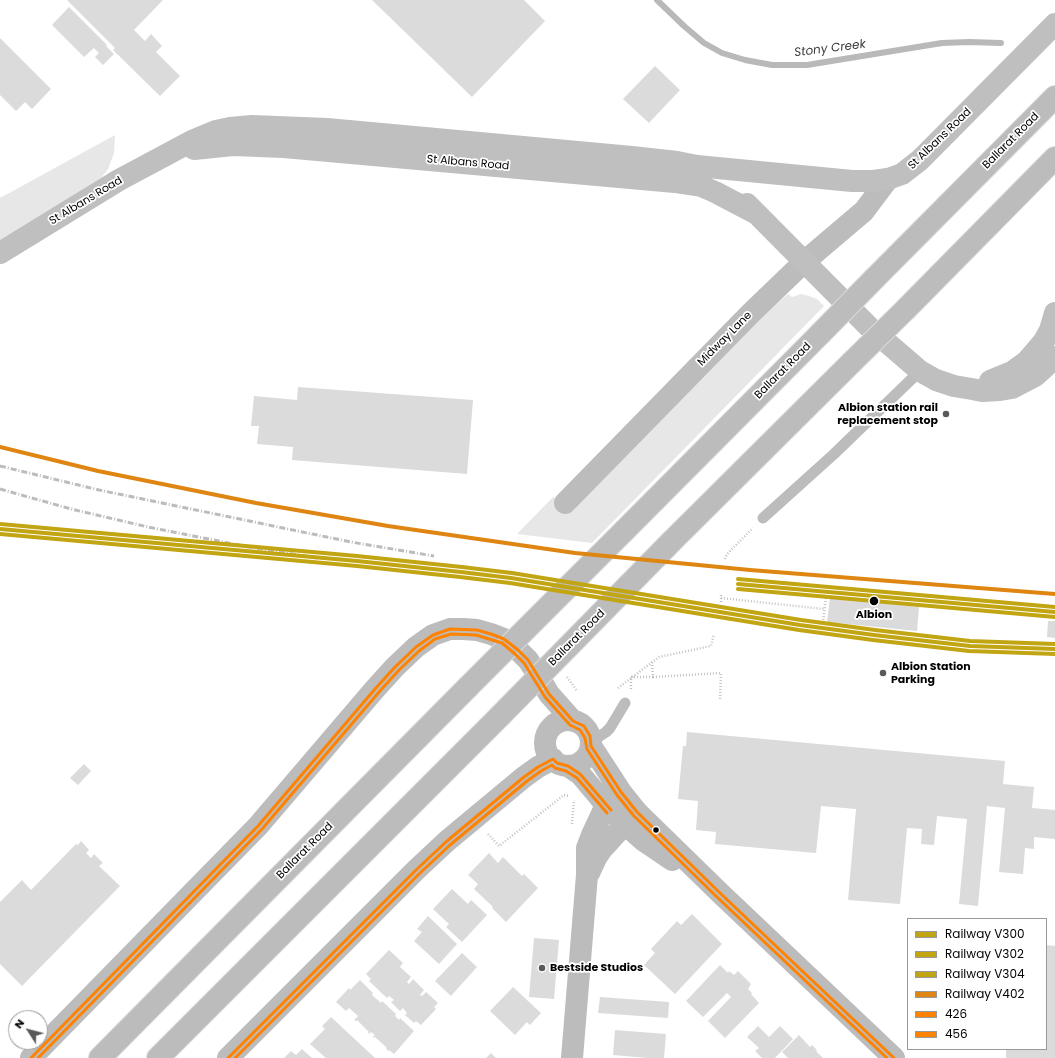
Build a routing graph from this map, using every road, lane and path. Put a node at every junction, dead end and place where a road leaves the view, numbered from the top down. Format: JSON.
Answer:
{"nodes":[{"id":1,"x":1055,"y":24,"type":"edge"},
{"id":2,"x":1055,"y":97,"type":"edge"},
{"id":3,"x":1055,"y":158,"type":"edge"},
{"id":4,"x":544,"y":160,"type":"junction"},
{"id":5,"x":697,"y":166,"type":"junction"},
{"id":6,"x":888,"y":179,"type":"junction"},
{"id":7,"x":757,"y":214,"type":"junction"},
{"id":8,"x":0,"y":253,"type":"edge"},
{"id":9,"x":804,"y":262,"type":"junction"},
{"id":10,"x":1055,"y":313,"type":"edge"},
{"id":11,"x":1055,"y":357,"type":"edge"},
{"id":12,"x":920,"y":371,"type":"junction"},
{"id":13,"x":962,"y":387,"type":"junction"},
{"id":14,"x":565,"y":502,"type":"dead end"},
{"id":15,"x":763,"y":518,"type":"joint"},
{"id":16,"x":725,"y":559,"type":"dead end"},
{"id":17,"x":826,"y":596,"type":"dead end"},
{"id":18,"x":721,"y":602,"type":"dead end"},
{"id":19,"x":824,"y":608,"type":"junction"},
{"id":20,"x":823,"y":623,"type":"dead end"},
{"id":21,"x":714,"y":634,"type":"dead end"},
{"id":22,"x":652,"y":662,"type":"junction"},
{"id":23,"x":632,"y":677,"type":"junction"},
{"id":24,"x":653,"y":677,"type":"junction"},
{"id":25,"x":616,"y":689,"type":"dead end"},
{"id":26,"x":720,"y":700,"type":"dead end"},
{"id":27,"x":624,"y":703,"type":"dead end"},
{"id":28,"x":573,"y":721,"type":"junction"},
{"id":29,"x":591,"y":744,"type":"junction"},
{"id":30,"x":560,"y":762,"type":"junction"},
{"id":31,"x":602,"y":814,"type":"junction"},
{"id":32,"x":631,"y":818,"type":"junction"},
{"id":33,"x":483,"y":838,"type":"dead end"},
{"id":34,"x":587,"y":875,"type":"junction"},
{"id":35,"x":31,"y":1058,"type":"edge"},
{"id":36,"x":100,"y":1058,"type":"edge"},
{"id":37,"x":158,"y":1058,"type":"edge"},
{"id":38,"x":228,"y":1058,"type":"edge"},
{"id":39,"x":572,"y":1058,"type":"edge"},
{"id":40,"x":894,"y":1058,"type":"edge"}],
"edges":[{"from":1,"to":6,"type":"main road","name":"St Albans Road"},
{"from":2,"to":36,"type":"main road","name":"Ballarat Road","bridge":true},
{"from":3,"to":37,"type":"main road","name":"Ballarat Road","bridge":true},
{"from":4,"to":5,"type":"main road","name":"St Albans Road"},
{"from":4,"to":7,"type":"main road","name":"St Albans Road"},
{"from":4,"to":8,"type":"main road","name":"St Albans Road"},
{"from":5,"to":6,"type":"main road","name":"St Albans Road"},
{"from":5,"to":7,"type":"main road","name":"St Albans Road"},
{"from":6,"to":9,"type":"main road","name":"Midway Lane"},
{"from":7,"to":9,"type":"main road","name":"St Albans Road"},
{"from":9,"to":12,"type":"main road","name":"St Albans Road"},
{"from":9,"to":14,"type":"main road","name":"Midway Lane"},
{"from":10,"to":13,"type":"main road","name":"St Albans Road"},
{"from":11,"to":13,"type":"main road","name":"St Albans Road"},
{"from":12,"to":13,"type":"main road","name":"St Albans Road"},
{"from":12,"to":15,"type":"lane"},
{"from":15,"to":16,"type":"path"},
{"from":17,"to":19,"type":"path"},
{"from":18,"to":19,"type":"path"},
{"from":19,"to":20,"type":"path"},
{"from":21,"to":22,"type":"path"},
{"from":22,"to":23,"type":"path"},
{"from":22,"to":24,"type":"path"},
{"from":23,"to":24,"type":"path"},
{"from":23,"to":25,"type":"path"},
{"from":24,"to":26,"type":"path"},
{"from":27,"to":29,"type":"lane"},
{"from":28,"to":29,"type":"main road"},
{"from":28,"to":30,"type":"main road"},
{"from":28,"to":35,"type":"main road","name":"Ballarat Road"},
{"from":29,"to":30,"type":"main road"},
{"from":29,"to":32,"type":"main road"},
{"from":30,"to":31,"type":"main road"},
{"from":30,"to":38,"type":"main road"},
{"from":31,"to":32,"type":"main road"},
{"from":31,"to":33,"type":"path"},
{"from":31,"to":34,"type":"main road"},
{"from":32,"to":34,"type":"main road"},
{"from":32,"to":40,"type":"main road"},
{"from":34,"to":39,"type":"main road"}]}
